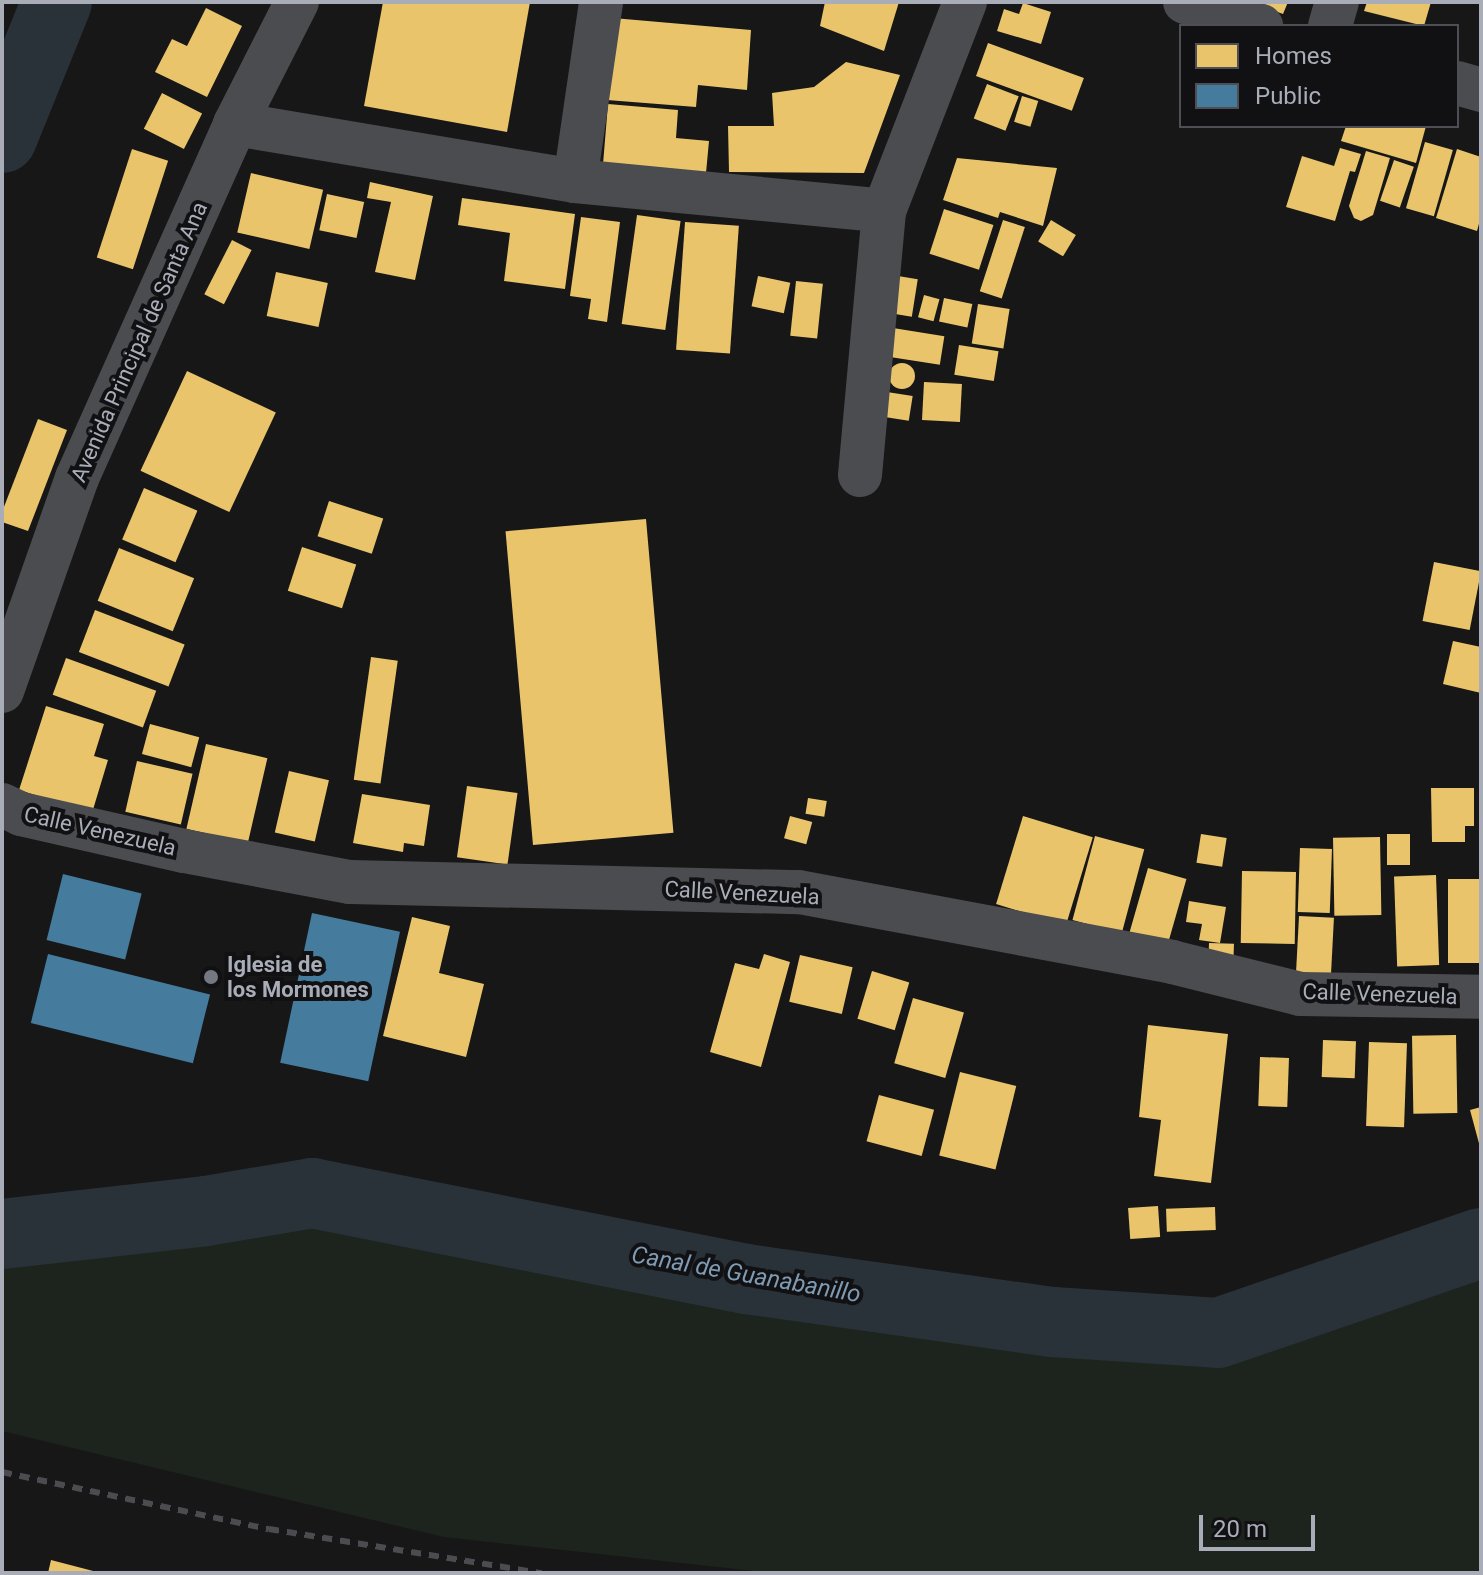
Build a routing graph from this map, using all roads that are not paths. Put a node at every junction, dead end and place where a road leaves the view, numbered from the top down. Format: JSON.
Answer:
{"nodes":[{"id":1,"x":297,"y":2,"type":"edge"},
{"id":2,"x":601,"y":2,"type":"edge"},
{"id":3,"x":965,"y":2,"type":"edge"},
{"id":4,"x":1185,"y":2,"type":"edge"},
{"id":5,"x":1337,"y":2,"type":"edge"},
{"id":6,"x":1255,"y":24,"type":"edge"},
{"id":7,"x":1331,"y":24,"type":"edge"},
{"id":8,"x":1459,"y":84,"type":"edge"},
{"id":9,"x":1481,"y":90,"type":"edge"},
{"id":10,"x":235,"y":124,"type":"junction"},
{"id":11,"x":575,"y":181,"type":"junction"},
{"id":12,"x":884,"y":211,"type":"junction"},
{"id":13,"x":860,"y":475,"type":"dead end"},
{"id":14,"x":2,"y":691,"type":"edge"},
{"id":15,"x":2,"y":805,"type":"edge"},
{"id":16,"x":1481,"y":997,"type":"edge"}],
"edges":[{"from":1,"to":10,"type":"street","name":"Avenida Principal de Santa Ana"},
{"from":2,"to":11,"type":"street"},
{"from":3,"to":12,"type":"street"},
{"from":4,"to":6,"type":"street"},
{"from":5,"to":7,"type":"street"},
{"from":8,"to":9,"type":"street"},
{"from":10,"to":11,"type":"street"},
{"from":10,"to":14,"type":"street","name":"Avenida Principal de Santa Ana"},
{"from":11,"to":12,"type":"street"},
{"from":12,"to":13,"type":"street"},
{"from":15,"to":16,"type":"street","name":"Calle Venezuela"}]}
